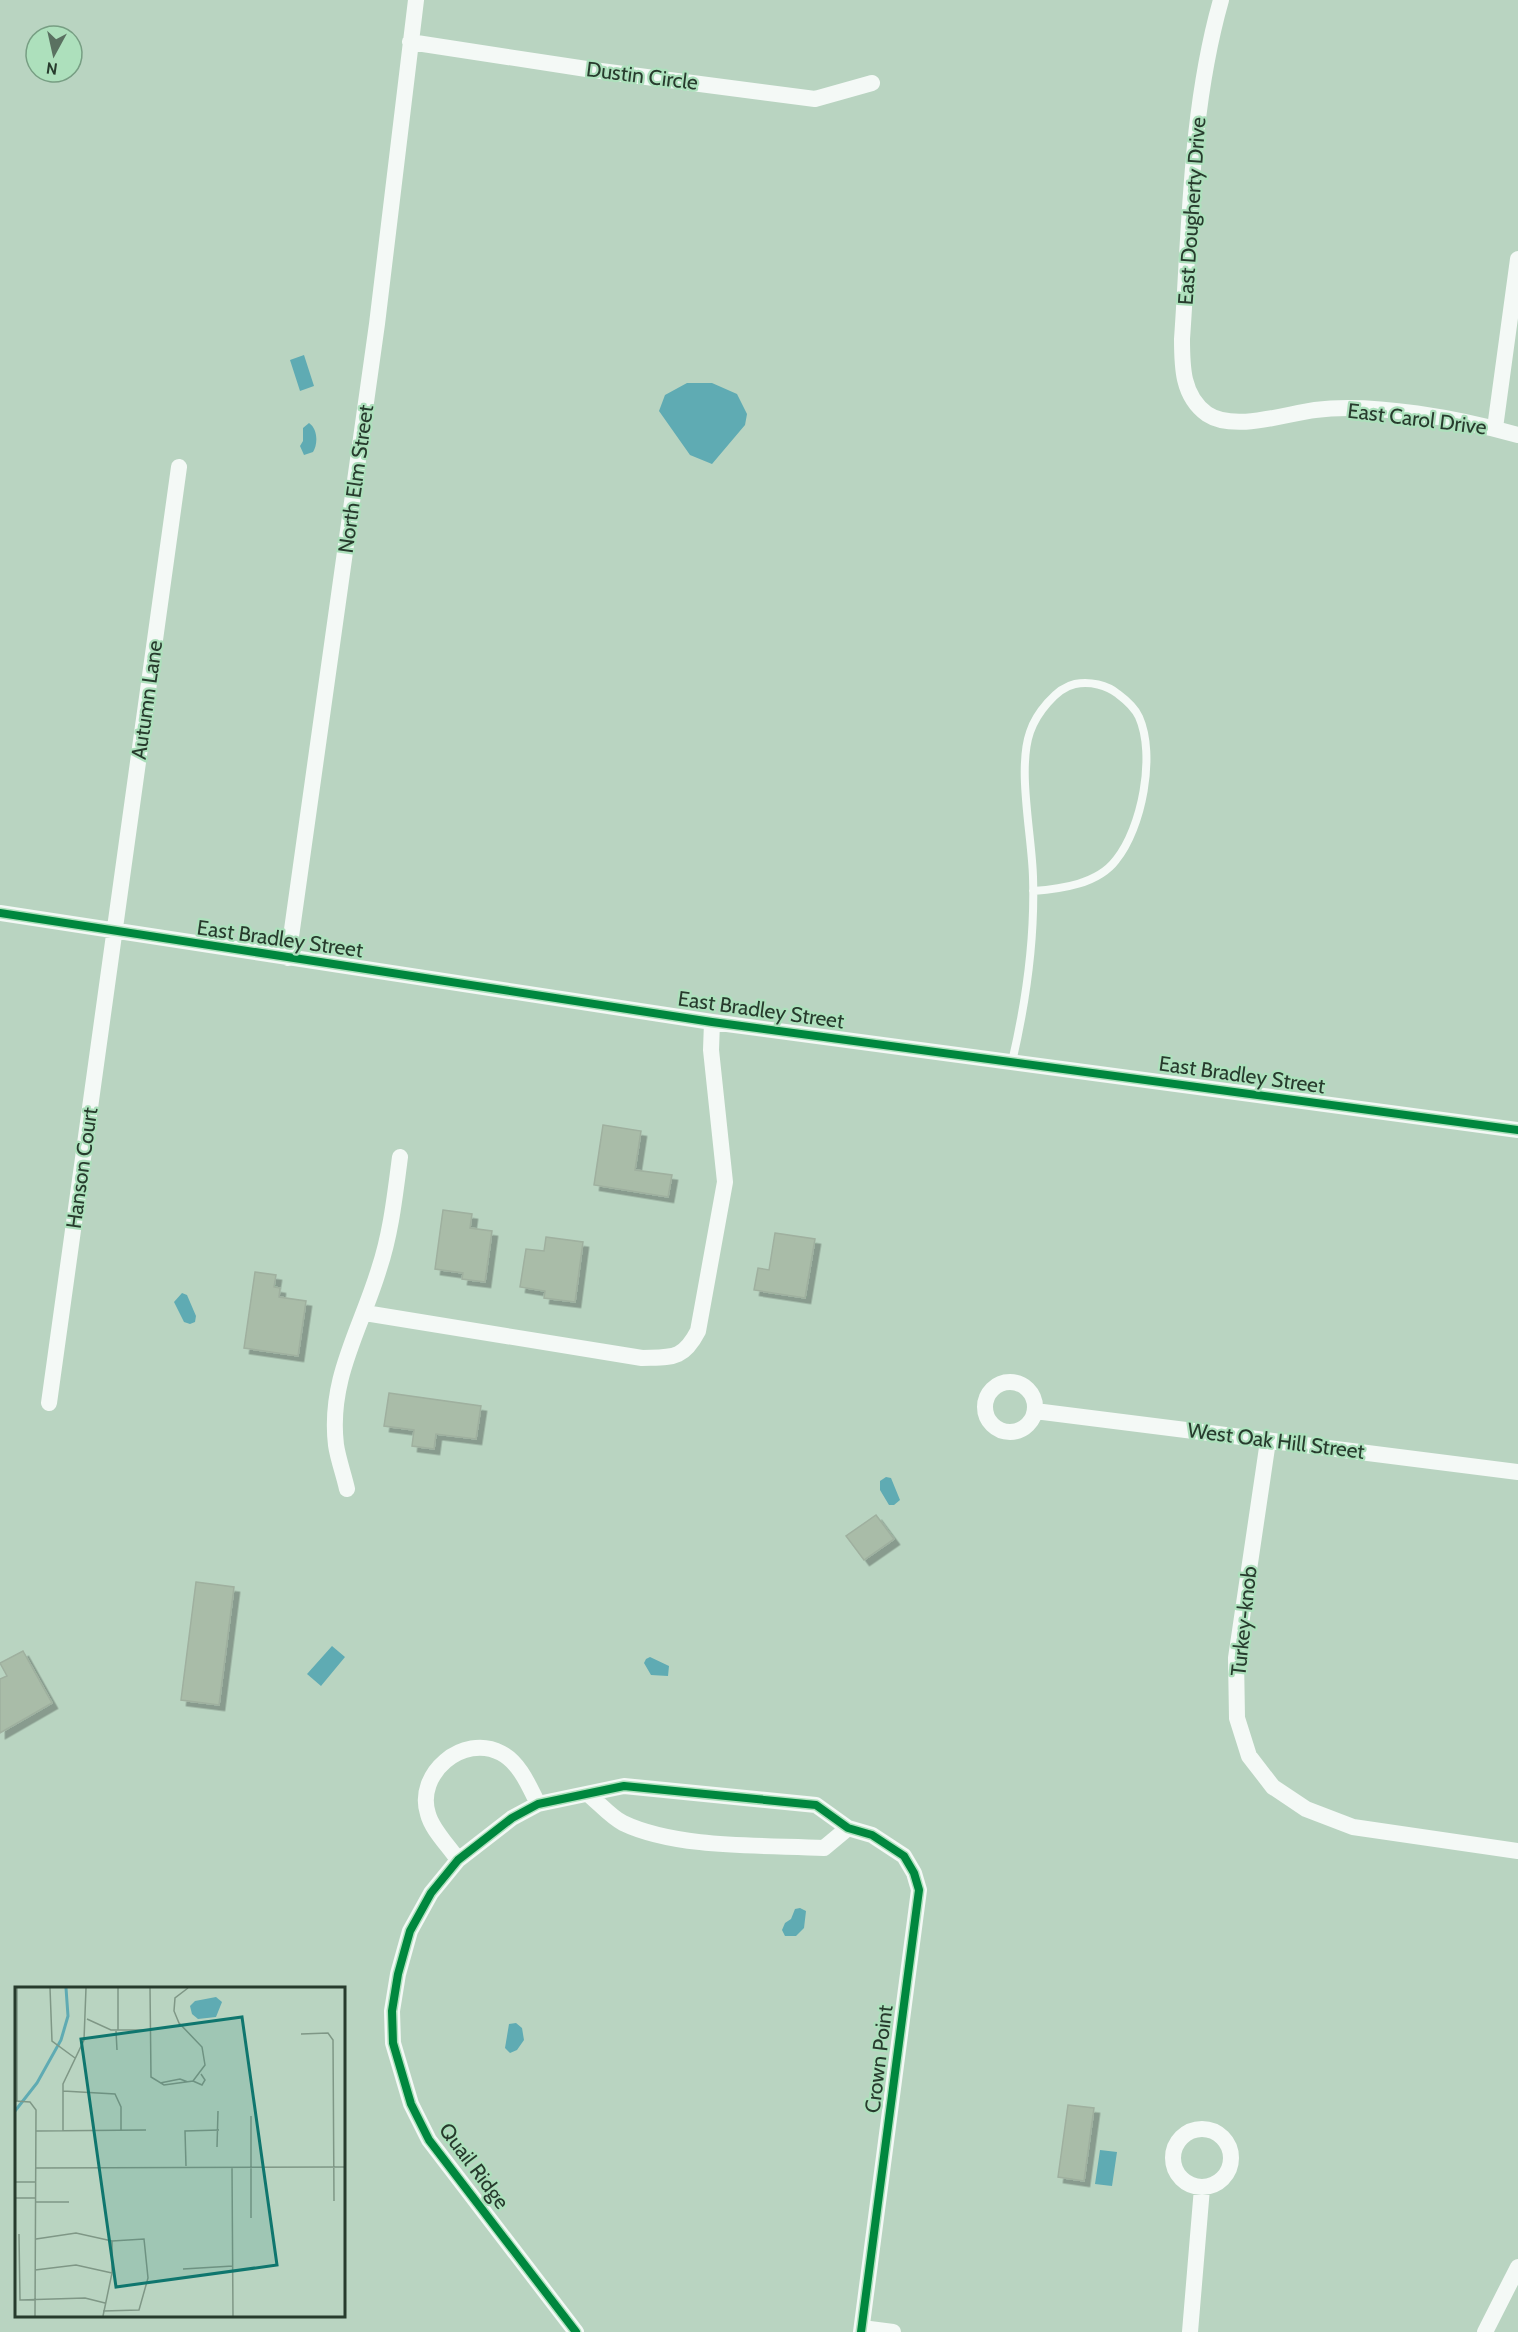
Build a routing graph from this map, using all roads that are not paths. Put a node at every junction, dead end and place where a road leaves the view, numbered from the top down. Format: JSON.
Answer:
{"nodes":[{"id":1,"x":416,"y":0,"type":"edge"},
{"id":2,"x":1221,"y":0,"type":"edge"},
{"id":3,"x":410,"y":42,"type":"junction"},
{"id":4,"x":872,"y":83,"type":"dead end"},
{"id":5,"x":1518,"y":259,"type":"edge"},
{"id":6,"x":1209,"y":415,"type":"joint"},
{"id":7,"x":1495,"y":428,"type":"junction"},
{"id":8,"x":1518,"y":435,"type":"edge"},
{"id":9,"x":179,"y":467,"type":"dead end"},
{"id":10,"x":1033,"y":891,"type":"junction"},
{"id":11,"x":0,"y":913,"type":"edge"},
{"id":12,"x":115,"y":933,"type":"junction"},
{"id":13,"x":288,"y":958,"type":"junction"},
{"id":14,"x":712,"y":1022,"type":"junction"},
{"id":15,"x":1012,"y":1062,"type":"junction"},
{"id":16,"x":1518,"y":1130,"type":"edge"},
{"id":17,"x":400,"y":1157,"type":"dead end"},
{"id":18,"x":365,"y":1313,"type":"junction"},
{"id":19,"x":49,"y":1403,"type":"dead end"},
{"id":20,"x":1035,"y":1411,"type":"dead end"},
{"id":21,"x":1268,"y":1441,"type":"junction"},
{"id":22,"x":1518,"y":1472,"type":"edge"},
{"id":23,"x":348,"y":1489,"type":"dead end"},
{"id":24,"x":588,"y":1794,"type":"junction"},
{"id":25,"x":538,"y":1804,"type":"junction"},
{"id":26,"x":848,"y":1828,"type":"junction"},
{"id":27,"x":1518,"y":1851,"type":"edge"},
{"id":28,"x":458,"y":1860,"type":"junction"},
{"id":29,"x":1202,"y":2188,"type":"dead end"},
{"id":30,"x":1518,"y":2267,"type":"edge"},
{"id":31,"x":862,"y":2330,"type":"edge"},
{"id":32,"x":576,"y":2332,"type":"edge"},
{"id":33,"x":892,"y":2332,"type":"edge"},
{"id":34,"x":1190,"y":2332,"type":"edge"},
{"id":35,"x":1485,"y":2332,"type":"edge"}],
"edges":[{"from":1,"to":3,"type":"street","name":"North Elm Street"},
{"from":2,"to":6,"type":"street","name":"East Dougherty Drive"},
{"from":3,"to":4,"type":"street","name":"Dustin Circle"},
{"from":3,"to":13,"type":"street","name":"North Elm Street"},
{"from":5,"to":7,"type":"street"},
{"from":6,"to":7,"type":"street","name":"East Carol Drive"},
{"from":7,"to":8,"type":"street","name":"East Carol Drive"},
{"from":9,"to":12,"type":"street","name":"Autumn Lane"},
{"from":10,"to":10,"type":"lane"},
{"from":10,"to":15,"type":"lane"},
{"from":11,"to":12,"type":"street","name":"East Bradley Street"},
{"from":12,"to":13,"type":"street","name":"East Bradley Street"},
{"from":12,"to":19,"type":"street","name":"Hanson Court"},
{"from":13,"to":14,"type":"street","name":"East Bradley Street"},
{"from":14,"to":15,"type":"street","name":"East Bradley Street"},
{"from":14,"to":18,"type":"street"},
{"from":15,"to":16,"type":"street","name":"East Bradley Street"},
{"from":17,"to":18,"type":"street"},
{"from":18,"to":23,"type":"street"},
{"from":20,"to":21,"type":"street","name":"West Oak Hill Street"},
{"from":21,"to":22,"type":"street","name":"West Oak Hill Street"},
{"from":21,"to":27,"type":"street","name":"Turkey-knob"},
{"from":24,"to":25,"type":"street","name":"Quail Ridge"},
{"from":24,"to":26,"type":"street","name":"Quail Ridge"},
{"from":24,"to":26,"type":"street"},
{"from":25,"to":28,"type":"street","name":"Quail Ridge"},
{"from":25,"to":28,"type":"street"},
{"from":26,"to":31,"type":"street","name":"Crown Point"},
{"from":28,"to":32,"type":"street","name":"Quail Ridge"},
{"from":29,"to":34,"type":"street"},
{"from":30,"to":35,"type":"street"},
{"from":31,"to":33,"type":"street"}]}
